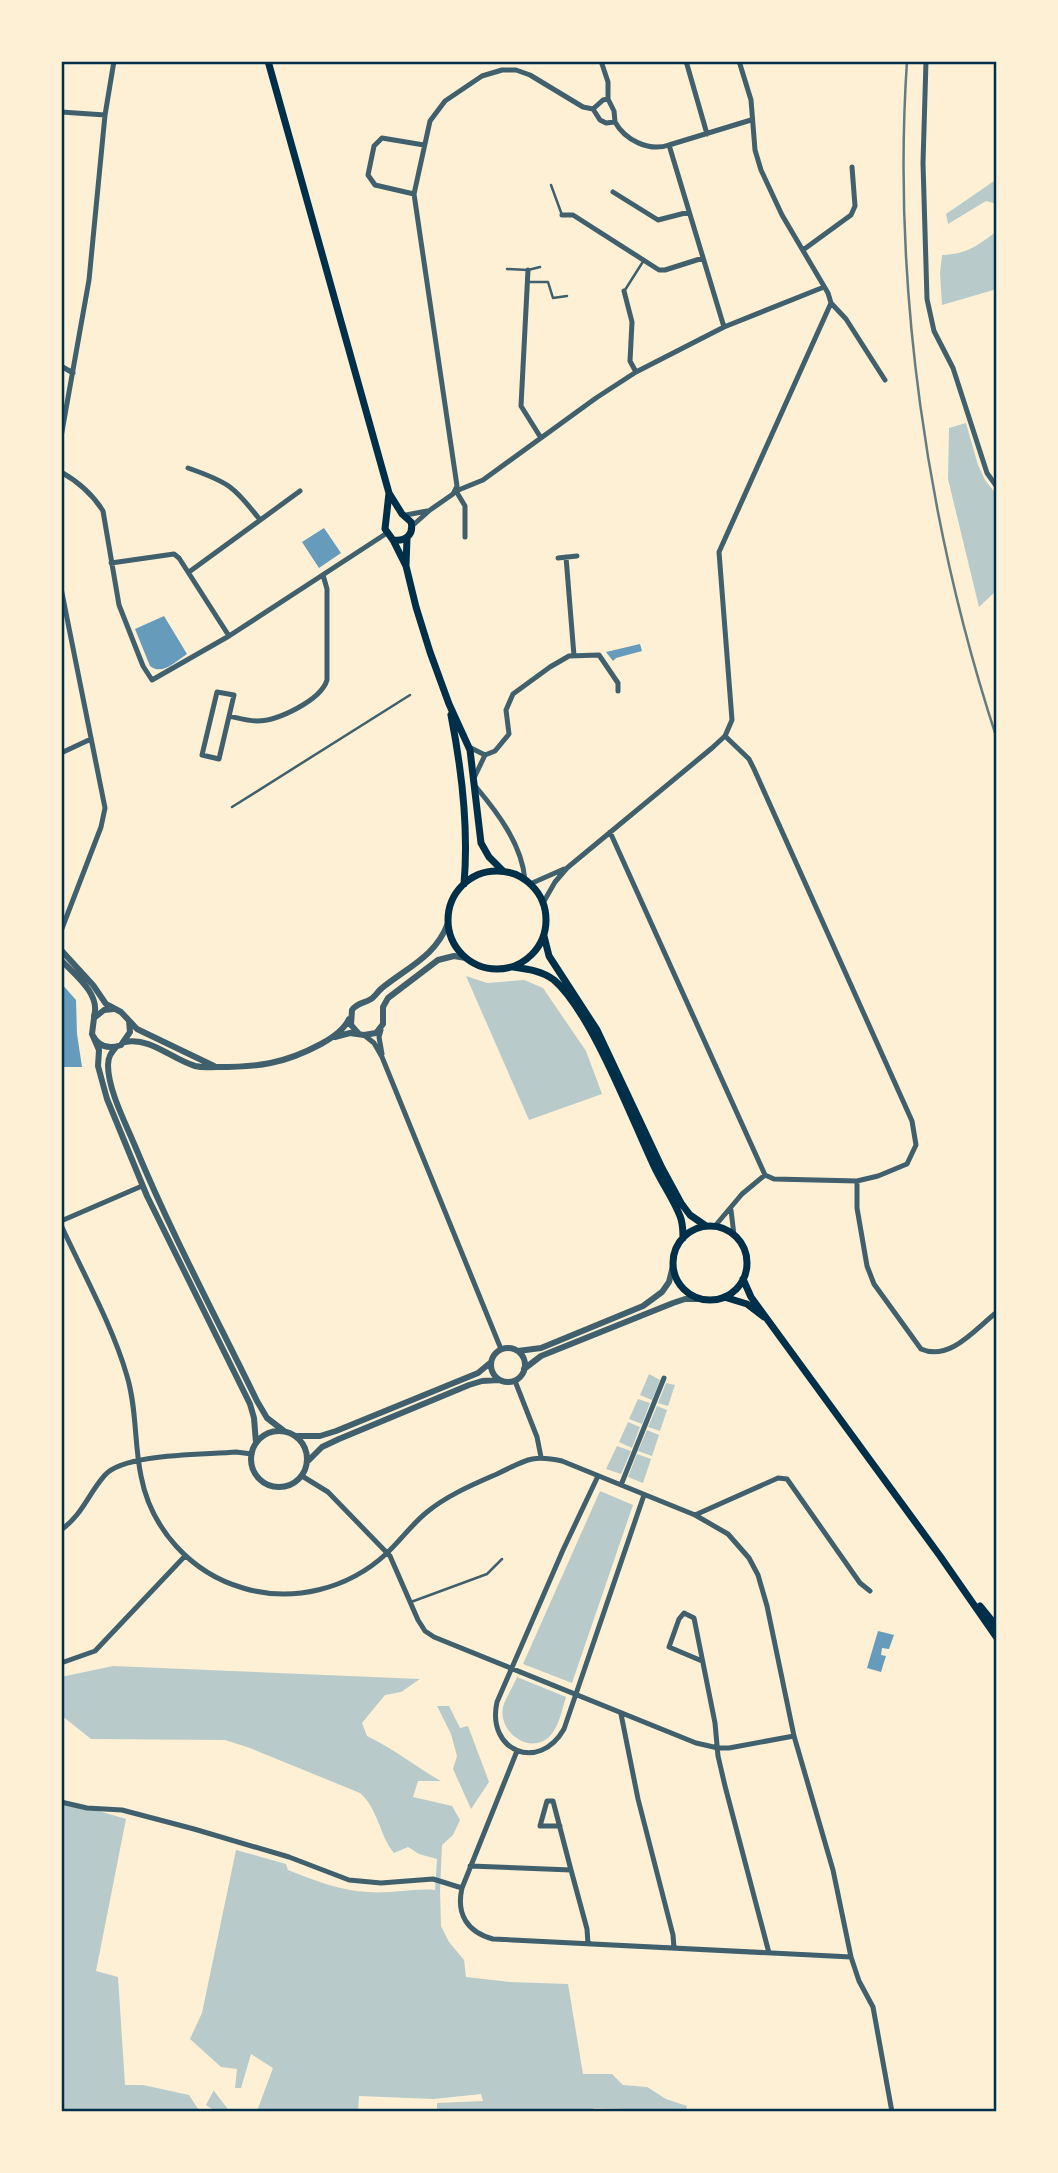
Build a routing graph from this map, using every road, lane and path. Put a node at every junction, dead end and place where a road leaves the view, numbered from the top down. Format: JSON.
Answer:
{"nodes":[{"id":1,"x":114,"y":61,"type":"edge"},
{"id":2,"x":268,"y":61,"type":"edge"},
{"id":3,"x":601,"y":61,"type":"edge"},
{"id":4,"x":685,"y":61,"type":"edge"},
{"id":5,"x":739,"y":61,"type":"edge"},
{"id":6,"x":926,"y":61,"type":"edge"},
{"id":7,"x":608,"y":99,"type":"junction"},
{"id":8,"x":593,"y":109,"type":"junction"},
{"id":9,"x":61,"y":112,"type":"edge"},
{"id":10,"x":105,"y":115,"type":"junction"},
{"id":11,"x":751,"y":120,"type":"junction"},
{"id":12,"x":615,"y":122,"type":"junction"},
{"id":13,"x":707,"y":134,"type":"junction"},
{"id":14,"x":424,"y":145,"type":"junction"},
{"id":15,"x":669,"y":145,"type":"junction"},
{"id":16,"x":852,"y":167,"type":"dead end"},
{"id":17,"x":551,"y":185,"type":"dead end"},
{"id":18,"x":613,"y":192,"type":"dead end"},
{"id":19,"x":414,"y":194,"type":"junction"},
{"id":20,"x":690,"y":212,"type":"junction"},
{"id":21,"x":562,"y":215,"type":"joint"},
{"id":22,"x":803,"y":250,"type":"junction"},
{"id":23,"x":703,"y":258,"type":"junction"},
{"id":24,"x":644,"y":260,"type":"junction"},
{"id":25,"x":540,"y":267,"type":"dead end"},
{"id":26,"x":507,"y":269,"type":"dead end"},
{"id":27,"x":528,"y":270,"type":"junction"},
{"id":28,"x":528,"y":282,"type":"junction"},
{"id":29,"x":824,"y":287,"type":"junction"},
{"id":30,"x":624,"y":291,"type":"joint"},
{"id":31,"x":568,"y":296,"type":"dead end"},
{"id":32,"x":831,"y":303,"type":"junction"},
{"id":33,"x":724,"y":327,"type":"junction"},
{"id":34,"x":61,"y":366,"type":"edge"},
{"id":35,"x":636,"y":372,"type":"junction"},
{"id":36,"x":73,"y":373,"type":"junction"},
{"id":37,"x":885,"y":380,"type":"dead end"},
{"id":38,"x":61,"y":437,"type":"edge"},
{"id":39,"x":541,"y":438,"type":"junction"},
{"id":40,"x":188,"y":468,"type":"dead end"},
{"id":41,"x":61,"y":472,"type":"edge"},
{"id":42,"x":997,"y":487,"type":"edge"},
{"id":43,"x":300,"y":491,"type":"dead end"},
{"id":44,"x":456,"y":491,"type":"junction"},
{"id":45,"x":389,"y":493,"type":"junction"},
{"id":46,"x":430,"y":510,"type":"junction"},
{"id":47,"x":404,"y":514,"type":"junction"},
{"id":48,"x":387,"y":519,"type":"junction"},
{"id":49,"x":260,"y":520,"type":"junction"},
{"id":50,"x":412,"y":526,"type":"junction"},
{"id":51,"x":387,"y":533,"type":"junction"},
{"id":52,"x":465,"y":537,"type":"dead end"},
{"id":53,"x":407,"y":538,"type":"junction"},
{"id":54,"x":393,"y":540,"type":"junction"},
{"id":55,"x":577,"y":556,"type":"dead end"},
{"id":56,"x":566,"y":557,"type":"junction"},
{"id":57,"x":558,"y":558,"type":"dead end"},
{"id":58,"x":111,"y":563,"type":"junction"},
{"id":59,"x":406,"y":565,"type":"junction"},
{"id":60,"x":189,"y":572,"type":"junction"},
{"id":61,"x":323,"y":575,"type":"junction"},
{"id":62,"x":61,"y":588,"type":"edge"},
{"id":63,"x":229,"y":636,"type":"junction"},
{"id":64,"x":574,"y":656,"type":"junction"},
{"id":65,"x":618,"y":691,"type":"dead end"},
{"id":66,"x":410,"y":695,"type":"dead end"},
{"id":67,"x":449,"y":704,"type":"junction"},
{"id":68,"x":229,"y":716,"type":"junction"},
{"id":69,"x":725,"y":736,"type":"junction"},
{"id":70,"x":91,"y":739,"type":"junction"},
{"id":71,"x":469,"y":747,"type":"junction"},
{"id":72,"x":61,"y":753,"type":"edge"},
{"id":73,"x":485,"y":755,"type":"junction"},
{"id":74,"x":475,"y":776,"type":"junction"},
{"id":75,"x":476,"y":788,"type":"junction"},
{"id":76,"x":232,"y":807,"type":"dead end"},
{"id":77,"x":610,"y":832,"type":"junction"},
{"id":78,"x":567,"y":868,"type":"junction"},
{"id":79,"x":503,"y":871,"type":"junction"},
{"id":80,"x":527,"y":882,"type":"junction"},
{"id":81,"x":464,"y":884,"type":"junction"},
{"id":82,"x":543,"y":903,"type":"junction"},
{"id":83,"x":63,"y":918,"type":"edge"},
{"id":84,"x":448,"y":923,"type":"junction"},
{"id":85,"x":61,"y":931,"type":"edge"},
{"id":86,"x":544,"y":936,"type":"junction"},
{"id":87,"x":61,"y":950,"type":"edge"},
{"id":88,"x":466,"y":958,"type":"junction"},
{"id":89,"x":61,"y":960,"type":"edge"},
{"id":90,"x":513,"y":967,"type":"junction"},
{"id":91,"x":367,"y":1001,"type":"junction"},
{"id":92,"x":116,"y":1009,"type":"junction"},
{"id":93,"x":384,"y":1014,"type":"junction"},
{"id":94,"x":349,"y":1019,"type":"junction"},
{"id":95,"x":129,"y":1021,"type":"junction"},
{"id":96,"x":92,"y":1024,"type":"junction"},
{"id":97,"x":381,"y":1029,"type":"junction"},
{"id":98,"x":92,"y":1034,"type":"junction"},
{"id":99,"x":362,"y":1035,"type":"junction"},
{"id":100,"x":330,"y":1039,"type":"junction"},
{"id":101,"x":125,"y":1042,"type":"junction"},
{"id":102,"x":116,"y":1047,"type":"junction"},
{"id":103,"x":382,"y":1057,"type":"junction"},
{"id":104,"x":216,"y":1066,"type":"junction"},
{"id":105,"x":765,"y":1175,"type":"junction"},
{"id":106,"x":857,"y":1181,"type":"junction"},
{"id":107,"x":142,"y":1186,"type":"junction"},
{"id":108,"x":732,"y":1210,"type":"junction"},
{"id":109,"x":61,"y":1223,"type":"edge"},
{"id":110,"x":710,"y":1226,"type":"junction"},
{"id":111,"x":734,"y":1235,"type":"junction"},
{"id":112,"x":683,"y":1238,"type":"junction"},
{"id":113,"x":673,"y":1266,"type":"junction"},
{"id":114,"x":743,"y":1279,"type":"junction"},
{"id":115,"x":724,"y":1297,"type":"junction"},
{"id":116,"x":700,"y":1299,"type":"junction"},
{"id":117,"x":997,"y":1311,"type":"edge"},
{"id":118,"x":769,"y":1321,"type":"junction"},
{"id":119,"x":501,"y":1349,"type":"junction"},
{"id":120,"x":518,"y":1351,"type":"junction"},
{"id":121,"x":491,"y":1363,"type":"junction"},
{"id":122,"x":524,"y":1369,"type":"junction"},
{"id":123,"x":664,"y":1377,"type":"dead end"},
{"id":124,"x":499,"y":1380,"type":"junction"},
{"id":125,"x":515,"y":1381,"type":"junction"},
{"id":126,"x":284,"y":1431,"type":"junction"},
{"id":127,"x":295,"y":1436,"type":"junction"},
{"id":128,"x":256,"y":1443,"type":"junction"},
{"id":129,"x":252,"y":1454,"type":"junction"},
{"id":130,"x":541,"y":1457,"type":"junction"},
{"id":131,"x":139,"y":1460,"type":"junction"},
{"id":132,"x":307,"y":1462,"type":"junction"},
{"id":133,"x":302,"y":1476,"type":"junction"},
{"id":134,"x":598,"y":1476,"type":"junction"},
{"id":135,"x":621,"y":1485,"type":"junction"},
{"id":136,"x":644,"y":1495,"type":"junction"},
{"id":137,"x":695,"y":1516,"type":"junction"},
{"id":138,"x":61,"y":1530,"type":"edge"},
{"id":139,"x":387,"y":1553,"type":"junction"},
{"id":140,"x":185,"y":1556,"type":"junction"},
{"id":141,"x":940,"y":1556,"type":"junction"},
{"id":142,"x":502,"y":1559,"type":"dead end"},
{"id":143,"x":870,"y":1591,"type":"dead end"},
{"id":144,"x":411,"y":1602,"type":"junction"},
{"id":145,"x":997,"y":1627,"type":"edge"},
{"id":146,"x":997,"y":1638,"type":"edge"},
{"id":147,"x":702,"y":1661,"type":"junction"},
{"id":148,"x":61,"y":1663,"type":"edge"},
{"id":149,"x":513,"y":1669,"type":"junction"},
{"id":150,"x":577,"y":1693,"type":"junction"},
{"id":151,"x":621,"y":1714,"type":"junction"},
{"id":152,"x":794,"y":1736,"type":"junction"},
{"id":153,"x":718,"y":1748,"type":"junction"},
{"id":154,"x":517,"y":1751,"type":"junction"},
{"id":155,"x":61,"y":1802,"type":"edge"},
{"id":156,"x":560,"y":1826,"type":"junction"},
{"id":157,"x":471,"y":1866,"type":"junction"},
{"id":158,"x":571,"y":1870,"type":"junction"},
{"id":159,"x":462,"y":1888,"type":"junction"},
{"id":160,"x":588,"y":1944,"type":"junction"},
{"id":161,"x":674,"y":1948,"type":"junction"},
{"id":162,"x":769,"y":1953,"type":"junction"},
{"id":163,"x":851,"y":1957,"type":"junction"},
{"id":164,"x":892,"y":2112,"type":"edge"}],
"edges":[{"from":1,"to":10,"type":"street"},
{"from":2,"to":45,"type":"main road"},
{"from":3,"to":7,"type":"street"},
{"from":4,"to":13,"type":"street"},
{"from":5,"to":11,"type":"street"},
{"from":6,"to":42,"type":"street"},
{"from":7,"to":8,"type":"street"},
{"from":7,"to":12,"type":"street"},
{"from":8,"to":12,"type":"street"},
{"from":8,"to":14,"type":"street"},
{"from":9,"to":10,"type":"street"},
{"from":10,"to":36,"type":"street"},
{"from":11,"to":13,"type":"street"},
{"from":11,"to":22,"type":"street"},
{"from":12,"to":15,"type":"street"},
{"from":13,"to":15,"type":"street"},
{"from":14,"to":19,"type":"street"},
{"from":14,"to":19,"type":"street"},
{"from":15,"to":20,"type":"street"},
{"from":16,"to":22,"type":"street"},
{"from":17,"to":21,"type":"lane"},
{"from":18,"to":20,"type":"street"},
{"from":19,"to":44,"type":"street"},
{"from":20,"to":23,"type":"street"},
{"from":21,"to":24,"type":"street"},
{"from":22,"to":29,"type":"street"},
{"from":23,"to":24,"type":"street"},
{"from":23,"to":33,"type":"street"},
{"from":24,"to":30,"type":"lane"},
{"from":25,"to":27,"type":"lane"},
{"from":26,"to":27,"type":"lane"},
{"from":27,"to":28,"type":"street"},
{"from":28,"to":31,"type":"lane"},
{"from":28,"to":39,"type":"street"},
{"from":29,"to":32,"type":"street"},
{"from":29,"to":33,"type":"street"},
{"from":30,"to":35,"type":"street"},
{"from":32,"to":37,"type":"street"},
{"from":32,"to":69,"type":"street"},
{"from":33,"to":35,"type":"street"},
{"from":34,"to":36,"type":"street"},
{"from":35,"to":39,"type":"street"},
{"from":36,"to":38,"type":"street"},
{"from":39,"to":44,"type":"street"},
{"from":40,"to":49,"type":"street"},
{"from":41,"to":58,"type":"street"},
{"from":43,"to":49,"type":"street"},
{"from":44,"to":46,"type":"street"},
{"from":44,"to":52,"type":"street"},
{"from":45,"to":47,"type":"main road"},
{"from":45,"to":48,"type":"main road"},
{"from":46,"to":47,"type":"street"},
{"from":46,"to":50,"type":"street"},
{"from":47,"to":48,"type":"main road"},
{"from":47,"to":50,"type":"main road"},
{"from":48,"to":51,"type":"main road"},
{"from":49,"to":60,"type":"street"},
{"from":50,"to":53,"type":"main road"},
{"from":51,"to":54,"type":"main road"},
{"from":51,"to":61,"type":"street"},
{"from":53,"to":54,"type":"main road"},
{"from":53,"to":59,"type":"main road"},
{"from":54,"to":59,"type":"main road"},
{"from":55,"to":56,"type":"street"},
{"from":56,"to":57,"type":"street"},
{"from":56,"to":64,"type":"street"},
{"from":58,"to":60,"type":"street"},
{"from":58,"to":63,"type":"street"},
{"from":59,"to":67,"type":"main road"},
{"from":60,"to":63,"type":"street"},
{"from":61,"to":63,"type":"street"},
{"from":61,"to":68,"type":"street"},
{"from":62,"to":70,"type":"street"},
{"from":64,"to":65,"type":"street"},
{"from":64,"to":73,"type":"street"},
{"from":66,"to":76,"type":"lane"},
{"from":67,"to":71,"type":"main road"},
{"from":67,"to":81,"type":"main road"},
{"from":68,"to":68,"type":"street"},
{"from":69,"to":77,"type":"street"},
{"from":69,"to":106,"type":"street"},
{"from":70,"to":72,"type":"street"},
{"from":70,"to":83,"type":"street"},
{"from":71,"to":73,"type":"street"},
{"from":71,"to":74,"type":"main road"},
{"from":73,"to":74,"type":"street"},
{"from":74,"to":75,"type":"main road"},
{"from":75,"to":79,"type":"main road"},
{"from":75,"to":80,"type":"street"},
{"from":77,"to":78,"type":"street"},
{"from":77,"to":105,"type":"street"},
{"from":78,"to":80,"type":"street"},
{"from":78,"to":82,"type":"street"},
{"from":79,"to":80,"type":"main road"},
{"from":79,"to":81,"type":"main road"},
{"from":80,"to":82,"type":"main road"},
{"from":81,"to":84,"type":"main road"},
{"from":82,"to":86,"type":"main road"},
{"from":83,"to":85,"type":"street"},
{"from":84,"to":88,"type":"main road"},
{"from":84,"to":91,"type":"street"},
{"from":86,"to":90,"type":"main road"},
{"from":86,"to":110,"type":"main road"},
{"from":87,"to":92,"type":"street"},
{"from":88,"to":90,"type":"main road"},
{"from":88,"to":93,"type":"street"},
{"from":89,"to":96,"type":"street"},
{"from":90,"to":112,"type":"main road"},
{"from":91,"to":93,"type":"street"},
{"from":91,"to":94,"type":"street"},
{"from":92,"to":95,"type":"street"},
{"from":92,"to":96,"type":"street"},
{"from":93,"to":97,"type":"street"},
{"from":94,"to":99,"type":"street"},
{"from":94,"to":100,"type":"street"},
{"from":95,"to":101,"type":"street"},
{"from":95,"to":104,"type":"street"},
{"from":96,"to":98,"type":"street"},
{"from":97,"to":99,"type":"street"},
{"from":97,"to":103,"type":"street"},
{"from":98,"to":102,"type":"street"},
{"from":98,"to":107,"type":"street"},
{"from":99,"to":100,"type":"street"},
{"from":99,"to":103,"type":"street"},
{"from":100,"to":104,"type":"street"},
{"from":101,"to":102,"type":"street"},
{"from":101,"to":104,"type":"street"},
{"from":102,"to":126,"type":"street"},
{"from":103,"to":119,"type":"street"},
{"from":105,"to":106,"type":"street"},
{"from":105,"to":108,"type":"street"},
{"from":106,"to":117,"type":"street"},
{"from":107,"to":109,"type":"street"},
{"from":107,"to":128,"type":"street"},
{"from":108,"to":110,"type":"street"},
{"from":108,"to":111,"type":"street"},
{"from":109,"to":131,"type":"street"},
{"from":110,"to":111,"type":"main road"},
{"from":110,"to":112,"type":"main road"},
{"from":111,"to":114,"type":"main road"},
{"from":112,"to":113,"type":"main road"},
{"from":113,"to":116,"type":"main road"},
{"from":113,"to":120,"type":"street"},
{"from":114,"to":115,"type":"main road"},
{"from":114,"to":118,"type":"main road"},
{"from":115,"to":116,"type":"main road"},
{"from":115,"to":118,"type":"main road"},
{"from":116,"to":122,"type":"street"},
{"from":118,"to":141,"type":"main road"},
{"from":119,"to":120,"type":"street"},
{"from":119,"to":121,"type":"street"},
{"from":120,"to":122,"type":"street"},
{"from":121,"to":124,"type":"street"},
{"from":121,"to":127,"type":"street"},
{"from":122,"to":125,"type":"street"},
{"from":123,"to":135,"type":"street"},
{"from":124,"to":125,"type":"street"},
{"from":124,"to":132,"type":"street"},
{"from":125,"to":130,"type":"street"},
{"from":126,"to":127,"type":"street"},
{"from":126,"to":128,"type":"street"},
{"from":127,"to":132,"type":"street"},
{"from":128,"to":129,"type":"street"},
{"from":129,"to":131,"type":"street"},
{"from":129,"to":133,"type":"street"},
{"from":130,"to":134,"type":"street"},
{"from":130,"to":139,"type":"street"},
{"from":131,"to":138,"type":"street"},
{"from":131,"to":140,"type":"street"},
{"from":132,"to":133,"type":"street"},
{"from":133,"to":139,"type":"street"},
{"from":134,"to":135,"type":"street"},
{"from":134,"to":149,"type":"street"},
{"from":135,"to":136,"type":"street"},
{"from":136,"to":137,"type":"street"},
{"from":136,"to":150,"type":"street"},
{"from":137,"to":143,"type":"street"},
{"from":137,"to":152,"type":"street"},
{"from":139,"to":140,"type":"street"},
{"from":139,"to":144,"type":"street"},
{"from":140,"to":148,"type":"street"},
{"from":141,"to":145,"type":"main road"},
{"from":141,"to":146,"type":"main road"},
{"from":142,"to":144,"type":"lane"},
{"from":144,"to":149,"type":"street"},
{"from":147,"to":147,"type":"street"},
{"from":147,"to":153,"type":"street"},
{"from":149,"to":150,"type":"street"},
{"from":149,"to":154,"type":"street"},
{"from":150,"to":151,"type":"street"},
{"from":150,"to":154,"type":"street"},
{"from":151,"to":153,"type":"street"},
{"from":151,"to":161,"type":"street"},
{"from":152,"to":153,"type":"street"},
{"from":152,"to":163,"type":"street"},
{"from":153,"to":162,"type":"street"},
{"from":154,"to":157,"type":"street"},
{"from":155,"to":159,"type":"street"},
{"from":156,"to":156,"type":"street"},
{"from":156,"to":158,"type":"street"},
{"from":157,"to":158,"type":"street"},
{"from":157,"to":159,"type":"street"},
{"from":158,"to":160,"type":"street"},
{"from":159,"to":160,"type":"street"},
{"from":160,"to":161,"type":"street"},
{"from":161,"to":162,"type":"street"},
{"from":162,"to":163,"type":"street"},
{"from":163,"to":164,"type":"street"}]}
